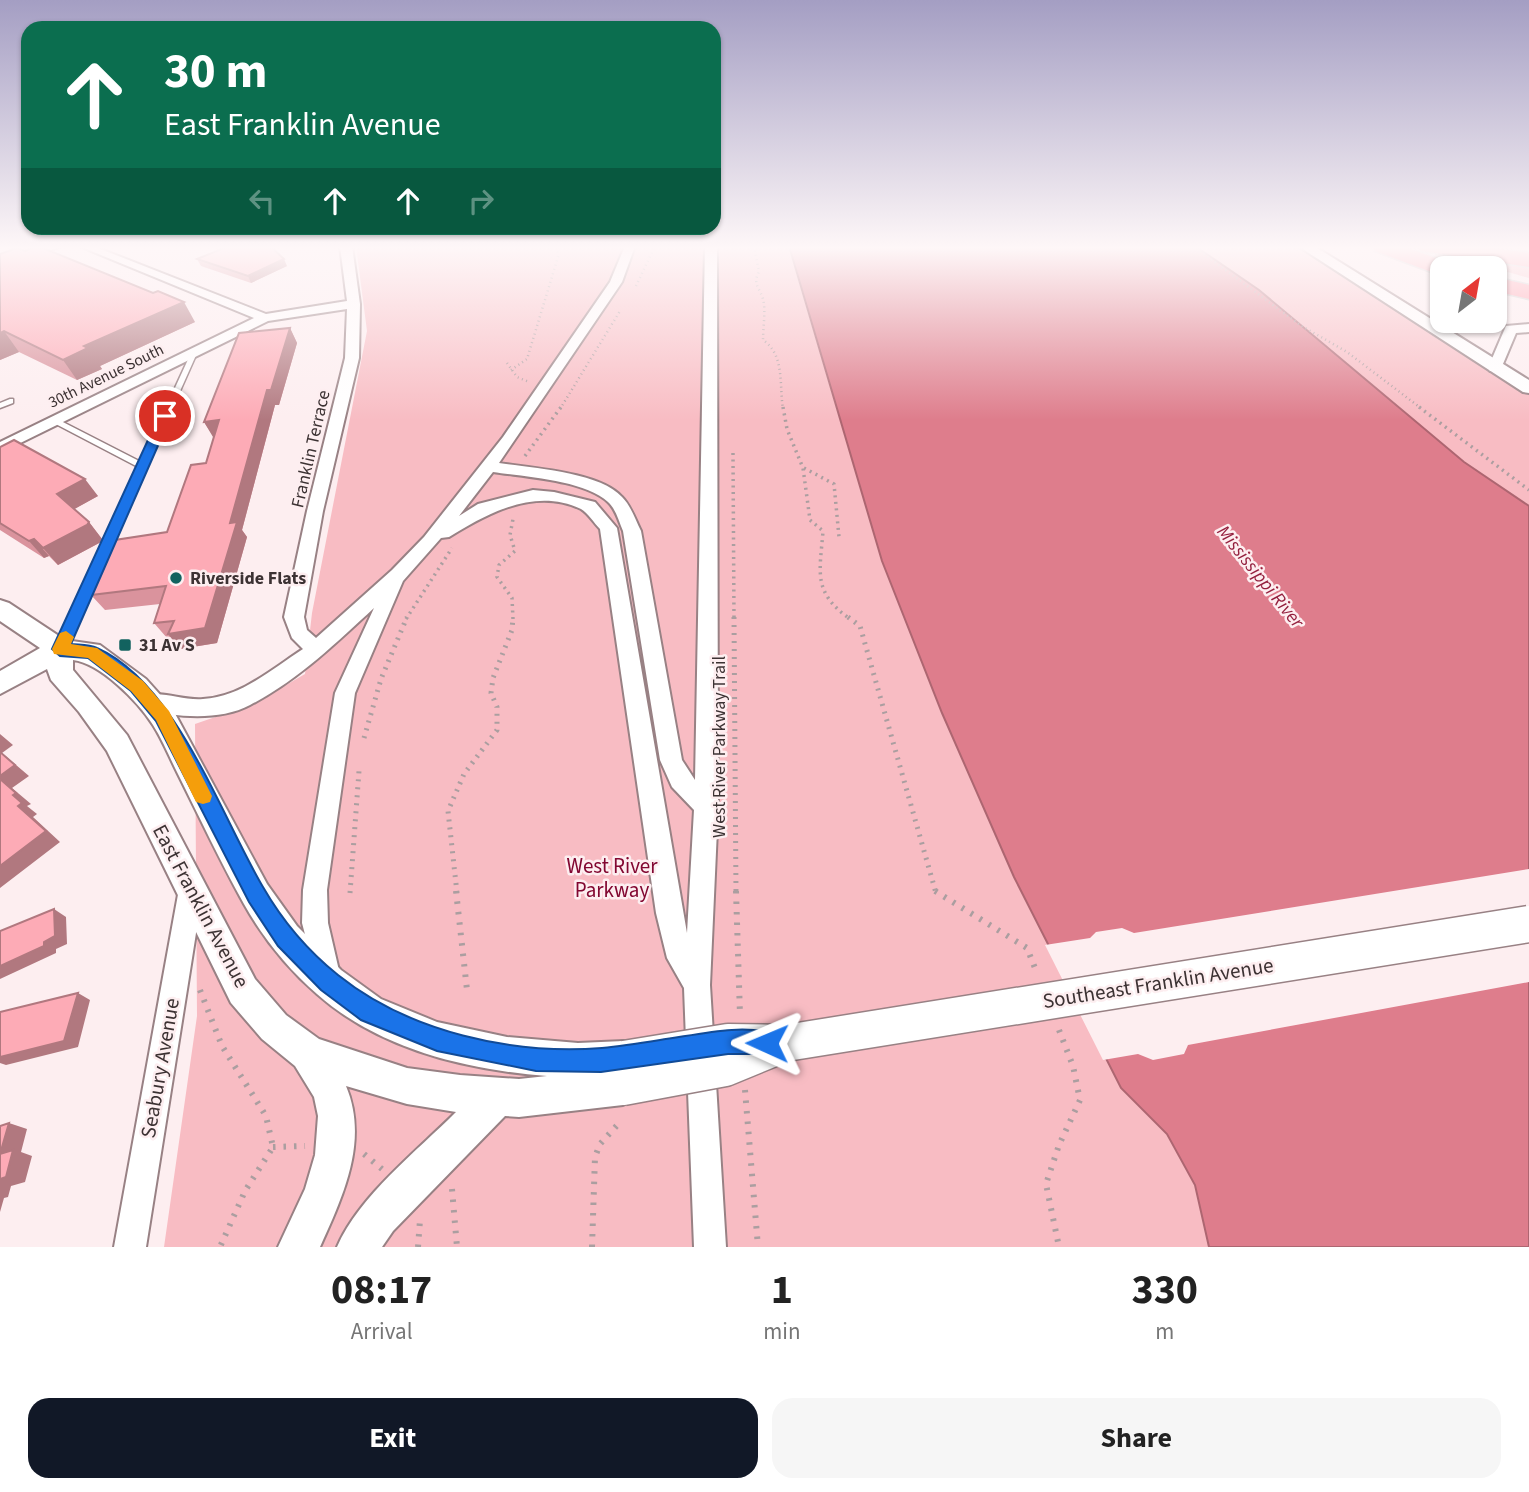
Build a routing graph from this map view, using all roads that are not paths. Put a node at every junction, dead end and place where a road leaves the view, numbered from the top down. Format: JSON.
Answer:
{"nodes":[{"id":1,"x":230,"y":304,"type":"edge"},
{"id":2,"x":347,"y":304,"type":"edge"},
{"id":3,"x":354,"y":304,"type":"edge"},
{"id":4,"x":601,"y":304,"type":"edge"},
{"id":5,"x":710,"y":304,"type":"edge"},
{"id":6,"x":1396,"y":304,"type":"edge"},
{"id":7,"x":265,"y":318,"type":"junction"},
{"id":8,"x":1523,"y":328,"type":"edge"},
{"id":9,"x":194,"y":353,"type":"junction"},
{"id":10,"x":1495,"y":368,"type":"junction"},
{"id":11,"x":1529,"y":388,"type":"edge"},
{"id":12,"x":10,"y":401,"type":"dead end"},
{"id":13,"x":0,"y":406,"type":"edge"},
{"id":14,"x":54,"y":421,"type":"junction"},
{"id":15,"x":0,"y":448,"type":"edge"},
{"id":16,"x":488,"y":466,"type":"junction"},
{"id":17,"x":143,"y":467,"type":"junction"},
{"id":18,"x":430,"y":541,"type":"junction"},
{"id":19,"x":398,"y":575,"type":"junction"},
{"id":20,"x":1,"y":611,"type":"edge"},
{"id":21,"x":318,"y":648,"type":"junction"},
{"id":22,"x":60,"y":649,"type":"junction"},
{"id":23,"x":0,"y":684,"type":"edge"},
{"id":24,"x":151,"y":702,"type":"junction"},
{"id":25,"x":706,"y":807,"type":"junction"},
{"id":26,"x":191,"y":889,"type":"junction"},
{"id":27,"x":1529,"y":924,"type":"edge"},
{"id":28,"x":329,"y":982,"type":"junction"},
{"id":29,"x":697,"y":985,"type":"junction"},
{"id":30,"x":308,"y":1053,"type":"junction"},
{"id":31,"x":623,"y":1089,"type":"junction"},
{"id":32,"x":497,"y":1097,"type":"junction"},
{"id":33,"x":130,"y":1247,"type":"edge"},
{"id":34,"x":299,"y":1247,"type":"edge"},
{"id":35,"x":358,"y":1247,"type":"edge"},
{"id":36,"x":710,"y":1247,"type":"edge"}],
"edges":[{"from":1,"to":7,"type":"street"},
{"from":2,"to":7,"type":"street"},
{"from":3,"to":21,"type":"street","name":"Franklin Terrace"},
{"from":4,"to":16,"type":"street"},
{"from":5,"to":25,"type":"street"},
{"from":6,"to":10,"type":"street"},
{"from":7,"to":9,"type":"street","name":"30th Avenue South"},
{"from":8,"to":10,"type":"street"},
{"from":9,"to":14,"type":"street","name":"30th Avenue South"},
{"from":9,"to":17,"type":"lane"},
{"from":10,"to":11,"type":"street"},
{"from":12,"to":13,"type":"lane"},
{"from":14,"to":15,"type":"street","name":"30th Avenue South"},
{"from":14,"to":17,"type":"lane"},
{"from":16,"to":18,"type":"street"},
{"from":16,"to":25,"type":"street"},
{"from":17,"to":22,"type":"lane"},
{"from":18,"to":19,"type":"street"},
{"from":18,"to":29,"type":"street"},
{"from":19,"to":21,"type":"street"},
{"from":19,"to":28,"type":"street"},
{"from":20,"to":22,"type":"street"},
{"from":21,"to":24,"type":"street"},
{"from":22,"to":23,"type":"street"},
{"from":22,"to":24,"type":"street"},
{"from":22,"to":26,"type":"street","name":"East Franklin Avenue"},
{"from":24,"to":28,"type":"street"},
{"from":25,"to":29,"type":"street"},
{"from":26,"to":30,"type":"street","name":"East Franklin Avenue"},
{"from":26,"to":33,"type":"street","name":"Seabury Avenue"},
{"from":27,"to":31,"type":"street","name":"Southeast Franklin Avenue","bridge":true},
{"from":28,"to":31,"type":"street"},
{"from":29,"to":36,"type":"street"},
{"from":30,"to":32,"type":"street","name":"East Franklin Avenue"},
{"from":30,"to":34,"type":"street"},
{"from":31,"to":32,"type":"street","name":"East Franklin Avenue"},
{"from":32,"to":35,"type":"street"}]}
